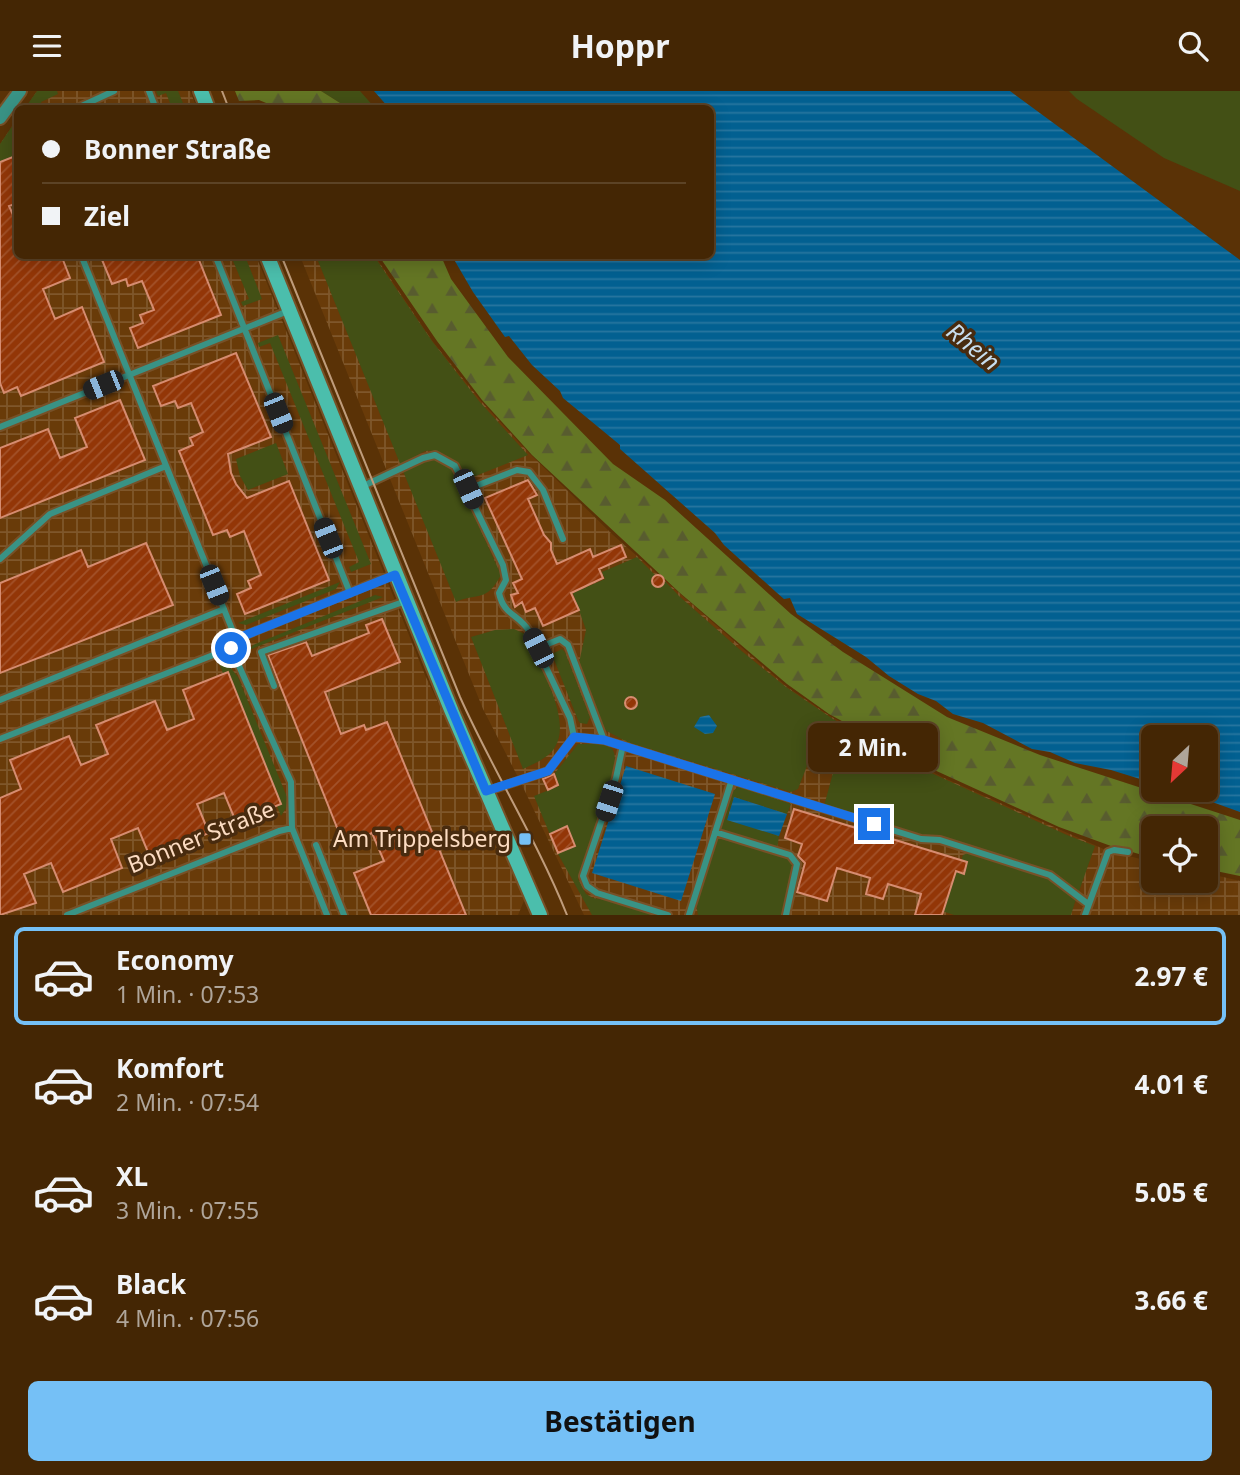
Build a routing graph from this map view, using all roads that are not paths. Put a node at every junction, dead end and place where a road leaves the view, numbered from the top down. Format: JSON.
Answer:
{"nodes":[{"id":1,"x":20,"y":91,"type":"edge"},
{"id":2,"x":114,"y":91,"type":"edge"},
{"id":3,"x":84,"y":105,"type":"edge"},
{"id":4,"x":0,"y":118,"type":"edge"},
{"id":5,"x":83,"y":259,"type":"edge"},
{"id":6,"x":217,"y":259,"type":"edge"},
{"id":7,"x":269,"y":259,"type":"edge"},
{"id":8,"x":289,"y":310,"type":"junction"},
{"id":9,"x":245,"y":328,"type":"junction"},
{"id":10,"x":129,"y":375,"type":"junction"},
{"id":11,"x":0,"y":427,"type":"edge"},
{"id":12,"x":166,"y":466,"type":"junction"},
{"id":13,"x":361,"y":487,"type":"junction"},
{"id":14,"x":468,"y":489,"type":"junction"},
{"id":15,"x":563,"y":539,"type":"dead end"},
{"id":16,"x":0,"y":559,"type":"edge"},
{"id":17,"x":395,"y":575,"type":"junction"},
{"id":18,"x":350,"y":593,"type":"junction"},
{"id":19,"x":406,"y":600,"type":"junction"},
{"id":20,"x":223,"y":609,"type":"junction"},
{"id":21,"x":236,"y":639,"type":"junction"},
{"id":22,"x":231,"y":648,"type":"junction"},
{"id":23,"x":538,"y":648,"type":"junction"},
{"id":24,"x":274,"y":686,"type":"dead end"},
{"id":25,"x":0,"y":699,"type":"edge"},
{"id":26,"x":574,"y":737,"type":"junction"},
{"id":27,"x":0,"y":739,"type":"edge"},
{"id":28,"x":604,"y":740,"type":"junction"},
{"id":29,"x":623,"y":745,"type":"junction"},
{"id":30,"x":732,"y":779,"type":"junction"},
{"id":31,"x":486,"y":791,"type":"junction"},
{"id":32,"x":292,"y":828,"type":"junction"},
{"id":33,"x":715,"y":832,"type":"junction"},
{"id":34,"x":316,"y":845,"type":"dead end"},
{"id":35,"x":1128,"y":852,"type":"dead end"},
{"id":36,"x":1088,"y":904,"type":"junction"},
{"id":37,"x":67,"y":915,"type":"edge"},
{"id":38,"x":327,"y":915,"type":"edge"},
{"id":39,"x":344,"y":915,"type":"edge"},
{"id":40,"x":540,"y":915,"type":"edge"},
{"id":41,"x":668,"y":915,"type":"edge"},
{"id":42,"x":689,"y":915,"type":"edge"},
{"id":43,"x":786,"y":915,"type":"edge"},
{"id":44,"x":1085,"y":915,"type":"edge"}],
"edges":[{"from":1,"to":4,"type":"street"},
{"from":2,"to":3,"type":"lane"},
{"from":5,"to":10,"type":"lane"},
{"from":6,"to":9,"type":"lane"},
{"from":7,"to":8,"type":"main road"},
{"from":8,"to":9,"type":"lane"},
{"from":8,"to":13,"type":"main road"},
{"from":9,"to":10,"type":"lane"},
{"from":9,"to":18,"type":"lane"},
{"from":10,"to":11,"type":"lane"},
{"from":10,"to":12,"type":"lane"},
{"from":12,"to":16,"type":"lane"},
{"from":12,"to":20,"type":"lane"},
{"from":13,"to":14,"type":"lane"},
{"from":13,"to":17,"type":"main road"},
{"from":14,"to":15,"type":"lane"},
{"from":14,"to":23,"type":"lane"},
{"from":17,"to":18,"type":"lane"},
{"from":17,"to":19,"type":"main road"},
{"from":18,"to":21,"type":"lane"},
{"from":19,"to":24,"type":"lane"},
{"from":19,"to":31,"type":"main road"},
{"from":20,"to":21,"type":"lane"},
{"from":20,"to":25,"type":"lane"},
{"from":21,"to":22,"type":"lane"},
{"from":22,"to":27,"type":"lane"},
{"from":22,"to":32,"type":"lane","name":"Bonner Straße"},
{"from":23,"to":26,"type":"lane"},
{"from":23,"to":28,"type":"lane"},
{"from":26,"to":28,"type":"lane"},
{"from":26,"to":31,"type":"lane"},
{"from":28,"to":29,"type":"lane"},
{"from":29,"to":30,"type":"lane"},
{"from":29,"to":41,"type":"lane"},
{"from":30,"to":33,"type":"lane"},
{"from":30,"to":36,"type":"lane"},
{"from":31,"to":40,"type":"main road"},
{"from":32,"to":37,"type":"lane","name":"Bonner Straße"},
{"from":32,"to":38,"type":"lane"},
{"from":33,"to":42,"type":"lane"},
{"from":33,"to":43,"type":"lane"},
{"from":34,"to":39,"type":"lane"},
{"from":35,"to":36,"type":"lane"},
{"from":36,"to":44,"type":"lane"}]}
